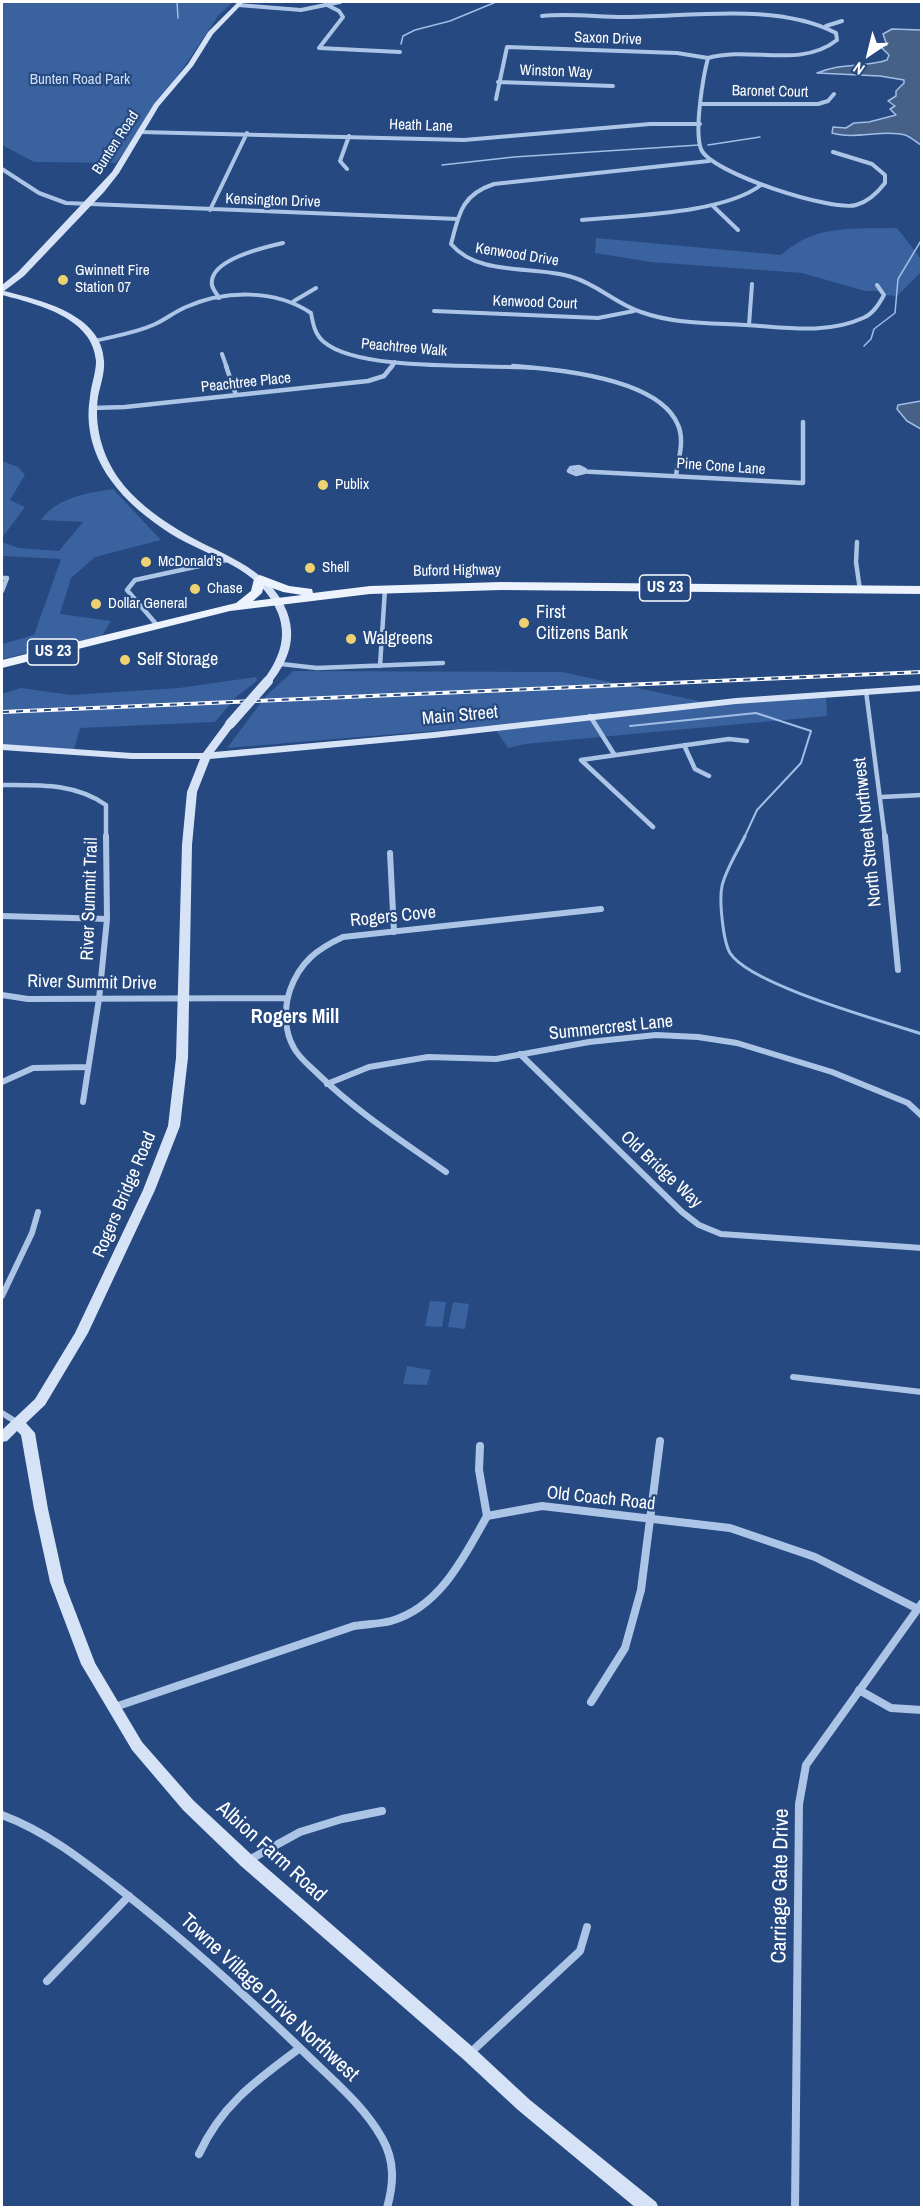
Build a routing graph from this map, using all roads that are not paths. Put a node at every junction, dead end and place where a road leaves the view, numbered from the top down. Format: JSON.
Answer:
{"nodes":[{"id":1,"x":340,"y":2,"type":"edge"},
{"id":2,"x":239,"y":3,"type":"edge"},
{"id":3,"x":327,"y":5,"type":"junction"},
{"id":4,"x":542,"y":16,"type":"dead end"},
{"id":5,"x":842,"y":21,"type":"dead end"},
{"id":6,"x":825,"y":26,"type":"junction"},
{"id":7,"x":400,"y":52,"type":"dead end"},
{"id":8,"x":708,"y":58,"type":"junction"},
{"id":9,"x":498,"y":82,"type":"junction"},
{"id":10,"x":613,"y":86,"type":"dead end"},
{"id":11,"x":834,"y":94,"type":"dead end"},
{"id":12,"x":496,"y":99,"type":"dead end"},
{"id":13,"x":702,"y":104,"type":"junction"},
{"id":14,"x":700,"y":124,"type":"junction"},
{"id":15,"x":140,"y":132,"type":"junction"},
{"id":16,"x":247,"y":134,"type":"junction"},
{"id":17,"x":349,"y":136,"type":"junction"},
{"id":18,"x":833,"y":152,"type":"dead end"},
{"id":19,"x":709,"y":161,"type":"junction"},
{"id":20,"x":2,"y":169,"type":"edge"},
{"id":21,"x":347,"y":169,"type":"dead end"},
{"id":22,"x":761,"y":185,"type":"junction"},
{"id":23,"x":87,"y":205,"type":"junction"},
{"id":24,"x":713,"y":206,"type":"junction"},
{"id":25,"x":210,"y":210,"type":"junction"},
{"id":26,"x":458,"y":219,"type":"junction"},
{"id":27,"x":582,"y":220,"type":"dead end"},
{"id":28,"x":738,"y":230,"type":"dead end"},
{"id":29,"x":283,"y":243,"type":"dead end"},
{"id":30,"x":752,"y":284,"type":"dead end"},
{"id":31,"x":877,"y":285,"type":"dead end"},
{"id":32,"x":316,"y":288,"type":"dead end"},
{"id":33,"x":2,"y":291,"type":"edge"},
{"id":34,"x":219,"y":298,"type":"junction"},
{"id":35,"x":294,"y":301,"type":"junction"},
{"id":36,"x":434,"y":311,"type":"dead end"},
{"id":37,"x":634,"y":311,"type":"junction"},
{"id":38,"x":749,"y":325,"type":"junction"},
{"id":39,"x":95,"y":340,"type":"junction"},
{"id":40,"x":222,"y":354,"type":"dead end"},
{"id":41,"x":395,"y":362,"type":"junction"},
{"id":42,"x":236,"y":395,"type":"junction"},
{"id":43,"x":92,"y":408,"type":"junction"},
{"id":44,"x":803,"y":422,"type":"dead end"},
{"id":45,"x":576,"y":471,"type":"dead end"},
{"id":46,"x":676,"y":476,"type":"junction"},
{"id":47,"x":857,"y":542,"type":"dead end"},
{"id":48,"x":228,"y":560,"type":"junction"},
{"id":49,"x":2,"y":578,"type":"edge"},
{"id":50,"x":260,"y":579,"type":"junction"},
{"id":51,"x":385,"y":589,"type":"junction"},
{"id":52,"x":860,"y":590,"type":"junction"},
{"id":53,"x":921,"y":590,"type":"edge"},
{"id":54,"x":2,"y":591,"type":"edge"},
{"id":55,"x":333,"y":594,"type":"junction"},
{"id":56,"x":280,"y":600,"type":"junction"},
{"id":57,"x":235,"y":606,"type":"junction"},
{"id":58,"x":157,"y":625,"type":"junction"},
{"id":59,"x":443,"y":663,"type":"dead end"},
{"id":60,"x":2,"y":664,"type":"edge"},
{"id":61,"x":281,"y":664,"type":"junction"},
{"id":62,"x":380,"y":666,"type":"junction"},
{"id":63,"x":921,"y":688,"type":"edge"},
{"id":64,"x":866,"y":691,"type":"junction"},
{"id":65,"x":590,"y":716,"type":"junction"},
{"id":66,"x":747,"y":741,"type":"dead end"},
{"id":67,"x":684,"y":745,"type":"junction"},
{"id":68,"x":2,"y":747,"type":"edge"},
{"id":69,"x":614,"y":754,"type":"junction"},
{"id":70,"x":206,"y":756,"type":"junction"},
{"id":71,"x":709,"y":776,"type":"dead end"},
{"id":72,"x":2,"y":785,"type":"edge"},
{"id":73,"x":921,"y":795,"type":"edge"},
{"id":74,"x":881,"y":796,"type":"junction"},
{"id":75,"x":653,"y":827,"type":"dead end"},
{"id":76,"x":390,"y":853,"type":"dead end"},
{"id":77,"x":601,"y":909,"type":"dead end"},
{"id":78,"x":2,"y":916,"type":"edge"},
{"id":79,"x":107,"y":918,"type":"junction"},
{"id":80,"x":394,"y":932,"type":"junction"},
{"id":81,"x":898,"y":970,"type":"dead end"},
{"id":82,"x":2,"y":995,"type":"edge"},
{"id":83,"x":286,"y":998,"type":"junction"},
{"id":84,"x":99,"y":999,"type":"junction"},
{"id":85,"x":182,"y":999,"type":"junction"},
{"id":86,"x":520,"y":1054,"type":"junction"},
{"id":87,"x":87,"y":1067,"type":"junction"},
{"id":88,"x":2,"y":1082,"type":"edge"},
{"id":89,"x":327,"y":1084,"type":"junction"},
{"id":90,"x":83,"y":1102,"type":"dead end"},
{"id":91,"x":921,"y":1116,"type":"edge"},
{"id":92,"x":446,"y":1172,"type":"dead end"},
{"id":93,"x":38,"y":1212,"type":"dead end"},
{"id":94,"x":921,"y":1248,"type":"edge"},
{"id":95,"x":2,"y":1296,"type":"edge"},
{"id":96,"x":793,"y":1377,"type":"dead end"},
{"id":97,"x":921,"y":1392,"type":"edge"},
{"id":98,"x":2,"y":1413,"type":"edge"},
{"id":99,"x":18,"y":1423,"type":"junction"},
{"id":100,"x":2,"y":1437,"type":"edge"},
{"id":101,"x":660,"y":1441,"type":"dead end"},
{"id":102,"x":480,"y":1446,"type":"dead end"},
{"id":103,"x":487,"y":1516,"type":"junction"},
{"id":104,"x":651,"y":1520,"type":"junction"},
{"id":105,"x":920,"y":1606,"type":"edge"},
{"id":106,"x":859,"y":1690,"type":"junction"},
{"id":107,"x":591,"y":1702,"type":"dead end"},
{"id":108,"x":113,"y":1708,"type":"junction"},
{"id":109,"x":921,"y":1710,"type":"edge"},
{"id":110,"x":382,"y":1811,"type":"dead end"},
{"id":111,"x":2,"y":1815,"type":"edge"},
{"id":112,"x":247,"y":1861,"type":"junction"},
{"id":113,"x":129,"y":1896,"type":"junction"},
{"id":114,"x":587,"y":1927,"type":"dead end"},
{"id":115,"x":47,"y":1981,"type":"dead end"},
{"id":116,"x":300,"y":2048,"type":"junction"},
{"id":117,"x":469,"y":2054,"type":"junction"},
{"id":118,"x":199,"y":2154,"type":"dead end"},
{"id":119,"x":387,"y":2208,"type":"edge"},
{"id":120,"x":650,"y":2208,"type":"edge"},
{"id":121,"x":795,"y":2208,"type":"edge"}],
"edges":[{"from":1,"to":3,"type":"street"},
{"from":2,"to":3,"type":"street"},
{"from":2,"to":15,"type":"street","name":"Bunten Road"},
{"from":3,"to":7,"type":"street"},
{"from":4,"to":6,"type":"street"},
{"from":5,"to":6,"type":"street"},
{"from":6,"to":8,"type":"street"},
{"from":8,"to":9,"type":"street","name":"Saxon Drive"},
{"from":8,"to":13,"type":"street"},
{"from":9,"to":10,"type":"street","name":"Winston Way"},
{"from":9,"to":12,"type":"street"},
{"from":11,"to":13,"type":"street","name":"Baronet Court"},
{"from":13,"to":14,"type":"street"},
{"from":14,"to":17,"type":"street","name":"Heath Lane"},
{"from":14,"to":19,"type":"street"},
{"from":15,"to":16,"type":"street","name":"Heath Lane"},
{"from":15,"to":23,"type":"street","name":"Bunten Road"},
{"from":16,"to":17,"type":"street","name":"Heath Lane"},
{"from":16,"to":25,"type":"street"},
{"from":17,"to":21,"type":"street"},
{"from":18,"to":22,"type":"street"},
{"from":19,"to":22,"type":"street"},
{"from":19,"to":26,"type":"street","name":"Kenwood Drive"},
{"from":20,"to":23,"type":"street","name":"Kensington Drive"},
{"from":22,"to":24,"type":"street"},
{"from":23,"to":25,"type":"street","name":"Kensington Drive"},
{"from":23,"to":33,"type":"street","name":"Bunten Road"},
{"from":24,"to":27,"type":"street"},
{"from":24,"to":28,"type":"street"},
{"from":25,"to":26,"type":"street","name":"Kensington Drive"},
{"from":26,"to":37,"type":"street","name":"Kenwood Drive"},
{"from":29,"to":34,"type":"street"},
{"from":30,"to":38,"type":"street"},
{"from":31,"to":38,"type":"street","name":"Kenwood Drive"},
{"from":32,"to":35,"type":"street"},
{"from":33,"to":39,"type":"street"},
{"from":34,"to":35,"type":"street"},
{"from":34,"to":39,"type":"street"},
{"from":35,"to":41,"type":"street","name":"Peachtree Walk"},
{"from":36,"to":37,"type":"street","name":"Kenwood Court"},
{"from":37,"to":38,"type":"street","name":"Kenwood Drive"},
{"from":39,"to":43,"type":"street"},
{"from":40,"to":42,"type":"street"},
{"from":41,"to":42,"type":"street","name":"Peachtree Place"},
{"from":41,"to":46,"type":"street","name":"Peachtree Walk"},
{"from":42,"to":43,"type":"street","name":"Peachtree Place"},
{"from":43,"to":48,"type":"street"},
{"from":44,"to":46,"type":"street","name":"Pine Cone Lane"},
{"from":45,"to":46,"type":"street","name":"Pine Cone Lane"},
{"from":47,"to":52,"type":"street"},
{"from":48,"to":50,"type":"street"},
{"from":48,"to":58,"type":"street"},
{"from":49,"to":54,"type":"street"},
{"from":50,"to":55,"type":"main road"},
{"from":50,"to":56,"type":"street"},
{"from":50,"to":57,"type":"main road"},
{"from":51,"to":52,"type":"main road","name":"Buford Highway","number":"US 23"},
{"from":51,"to":55,"type":"main road","name":"Buford Highway","number":"US 23"},
{"from":51,"to":62,"type":"street"},
{"from":52,"to":53,"type":"main road","name":"Buford Highway","number":"US 23"},
{"from":55,"to":56,"type":"main road","name":"Buford Highway","number":"US 23"},
{"from":56,"to":57,"type":"main road","name":"Buford Highway","number":"US 23"},
{"from":56,"to":61,"type":"street"},
{"from":57,"to":58,"type":"main road","name":"Buford Highway","number":"US 23"},
{"from":58,"to":60,"type":"main road","name":"Buford Highway","number":"US 23"},
{"from":59,"to":62,"type":"street"},
{"from":61,"to":62,"type":"street"},
{"from":61,"to":70,"type":"street","name":"Rogers Bridge Road","bridge":true},
{"from":63,"to":64,"type":"street","name":"Main Street"},
{"from":64,"to":65,"type":"street","name":"Main Street"},
{"from":64,"to":74,"type":"street","name":"North Street Northwest"},
{"from":65,"to":69,"type":"street"},
{"from":65,"to":70,"type":"street","name":"Main Street"},
{"from":66,"to":67,"type":"street"},
{"from":67,"to":69,"type":"street"},
{"from":67,"to":71,"type":"street"},
{"from":68,"to":70,"type":"street","name":"Main Street"},
{"from":69,"to":75,"type":"street"},
{"from":70,"to":85,"type":"street","name":"Rogers Bridge Road"},
{"from":72,"to":79,"type":"street","name":"River Summit Trail"},
{"from":73,"to":74,"type":"street"},
{"from":74,"to":81,"type":"street","name":"North Street Northwest"},
{"from":76,"to":80,"type":"street"},
{"from":77,"to":80,"type":"street","name":"Rogers Cove"},
{"from":78,"to":79,"type":"street"},
{"from":79,"to":84,"type":"street","name":"River Summit Trail"},
{"from":80,"to":83,"type":"street","name":"Rogers Cove"},
{"from":82,"to":84,"type":"street","name":"River Summit Drive"},
{"from":83,"to":85,"type":"street","name":"River Summit Drive"},
{"from":83,"to":89,"type":"street","name":"Rogers Cove"},
{"from":84,"to":85,"type":"street","name":"River Summit Drive"},
{"from":84,"to":87,"type":"street","name":"River Summit Trail"},
{"from":85,"to":99,"type":"street","name":"Rogers Bridge Road"},
{"from":86,"to":89,"type":"street","name":"Summercrest Lane"},
{"from":86,"to":91,"type":"street","name":"Summercrest Lane"},
{"from":86,"to":94,"type":"street","name":"Old Bridge Way"},
{"from":87,"to":88,"type":"street"},
{"from":87,"to":90,"type":"street","name":"River Summit Trail"},
{"from":89,"to":92,"type":"street","name":"Rogers Cove"},
{"from":93,"to":95,"type":"street"},
{"from":96,"to":97,"type":"street"},
{"from":98,"to":99,"type":"street"},
{"from":99,"to":100,"type":"street","name":"Rogers Bridge Road"},
{"from":99,"to":108,"type":"street","name":"Albion Farm Road"},
{"from":101,"to":104,"type":"street"},
{"from":102,"to":103,"type":"street"},
{"from":103,"to":104,"type":"street","name":"Old Coach Road"},
{"from":103,"to":108,"type":"street"},
{"from":104,"to":105,"type":"street","name":"Old Coach Road"},
{"from":104,"to":107,"type":"street"},
{"from":105,"to":106,"type":"street","name":"Carriage Gate Drive"},
{"from":106,"to":109,"type":"street"},
{"from":106,"to":121,"type":"street","name":"Carriage Gate Drive"},
{"from":108,"to":112,"type":"street","name":"Albion Farm Road"},
{"from":110,"to":112,"type":"street"},
{"from":111,"to":113,"type":"street","name":"Towne Village Drive Northwest"},
{"from":112,"to":117,"type":"street","name":"Albion Farm Road"},
{"from":113,"to":115,"type":"street"},
{"from":113,"to":116,"type":"street","name":"Towne Village Drive Northwest"},
{"from":114,"to":117,"type":"street"},
{"from":116,"to":118,"type":"street"},
{"from":116,"to":119,"type":"street","name":"Towne Village Drive Northwest"},
{"from":117,"to":120,"type":"street","name":"Albion Farm Road"}]}
